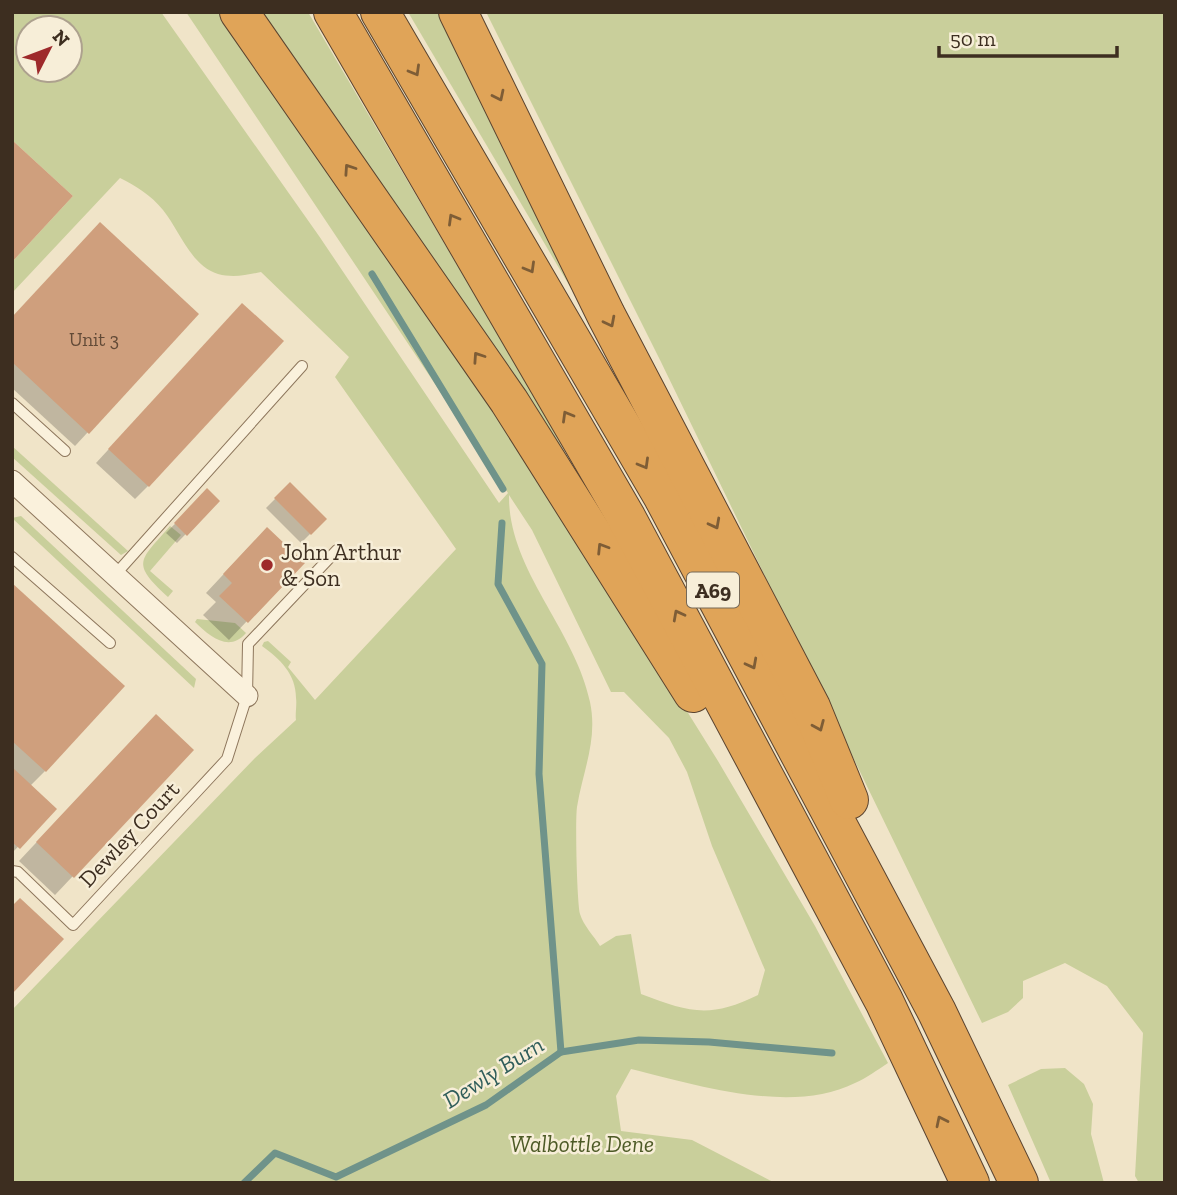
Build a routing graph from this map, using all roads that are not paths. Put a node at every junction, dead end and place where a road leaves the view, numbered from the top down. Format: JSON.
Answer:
{"nodes":[{"id":1,"x":239,"y":12,"type":"edge"},
{"id":2,"x":333,"y":12,"type":"edge"},
{"id":3,"x":380,"y":12,"type":"edge"},
{"id":4,"x":458,"y":12,"type":"edge"},
{"id":5,"x":302,"y":366,"type":"dead end"},
{"id":6,"x":12,"y":403,"type":"edge"},
{"id":7,"x":65,"y":451,"type":"dead end"},
{"id":8,"x":12,"y":481,"type":"edge"},
{"id":9,"x":337,"y":550,"type":"dead end"},
{"id":10,"x":12,"y":557,"type":"edge"},
{"id":11,"x":114,"y":576,"type":"junction"},
{"id":12,"x":110,"y":643,"type":"dead end"},
{"id":13,"x":247,"y":696,"type":"junction"},
{"id":14,"x":12,"y":871,"type":"edge"},
{"id":15,"x":884,"y":1001,"type":"junction"},
{"id":16,"x":937,"y":1012,"type":"junction"},
{"id":17,"x":970,"y":1183,"type":"edge"},
{"id":18,"x":1019,"y":1183,"type":"edge"}],
"edges":[{"from":15,"to":1,"type":"highway","number":"A69","one_way":true},
{"from":15,"to":2,"type":"highway","number":"A69","one_way":true},
{"from":3,"to":16,"type":"highway","number":"A69","one_way":true},
{"from":4,"to":16,"type":"highway","number":"A69","one_way":true},
{"from":5,"to":11,"type":"lane"},
{"from":6,"to":7,"type":"lane"},
{"from":8,"to":11,"type":"street"},
{"from":9,"to":13,"type":"lane"},
{"from":10,"to":12,"type":"lane"},
{"from":11,"to":13,"type":"street"},
{"from":13,"to":14,"type":"lane","name":"Dewley Court"},
{"from":17,"to":15,"type":"highway","number":"A69","one_way":true},
{"from":16,"to":18,"type":"highway","number":"A69"}]}
